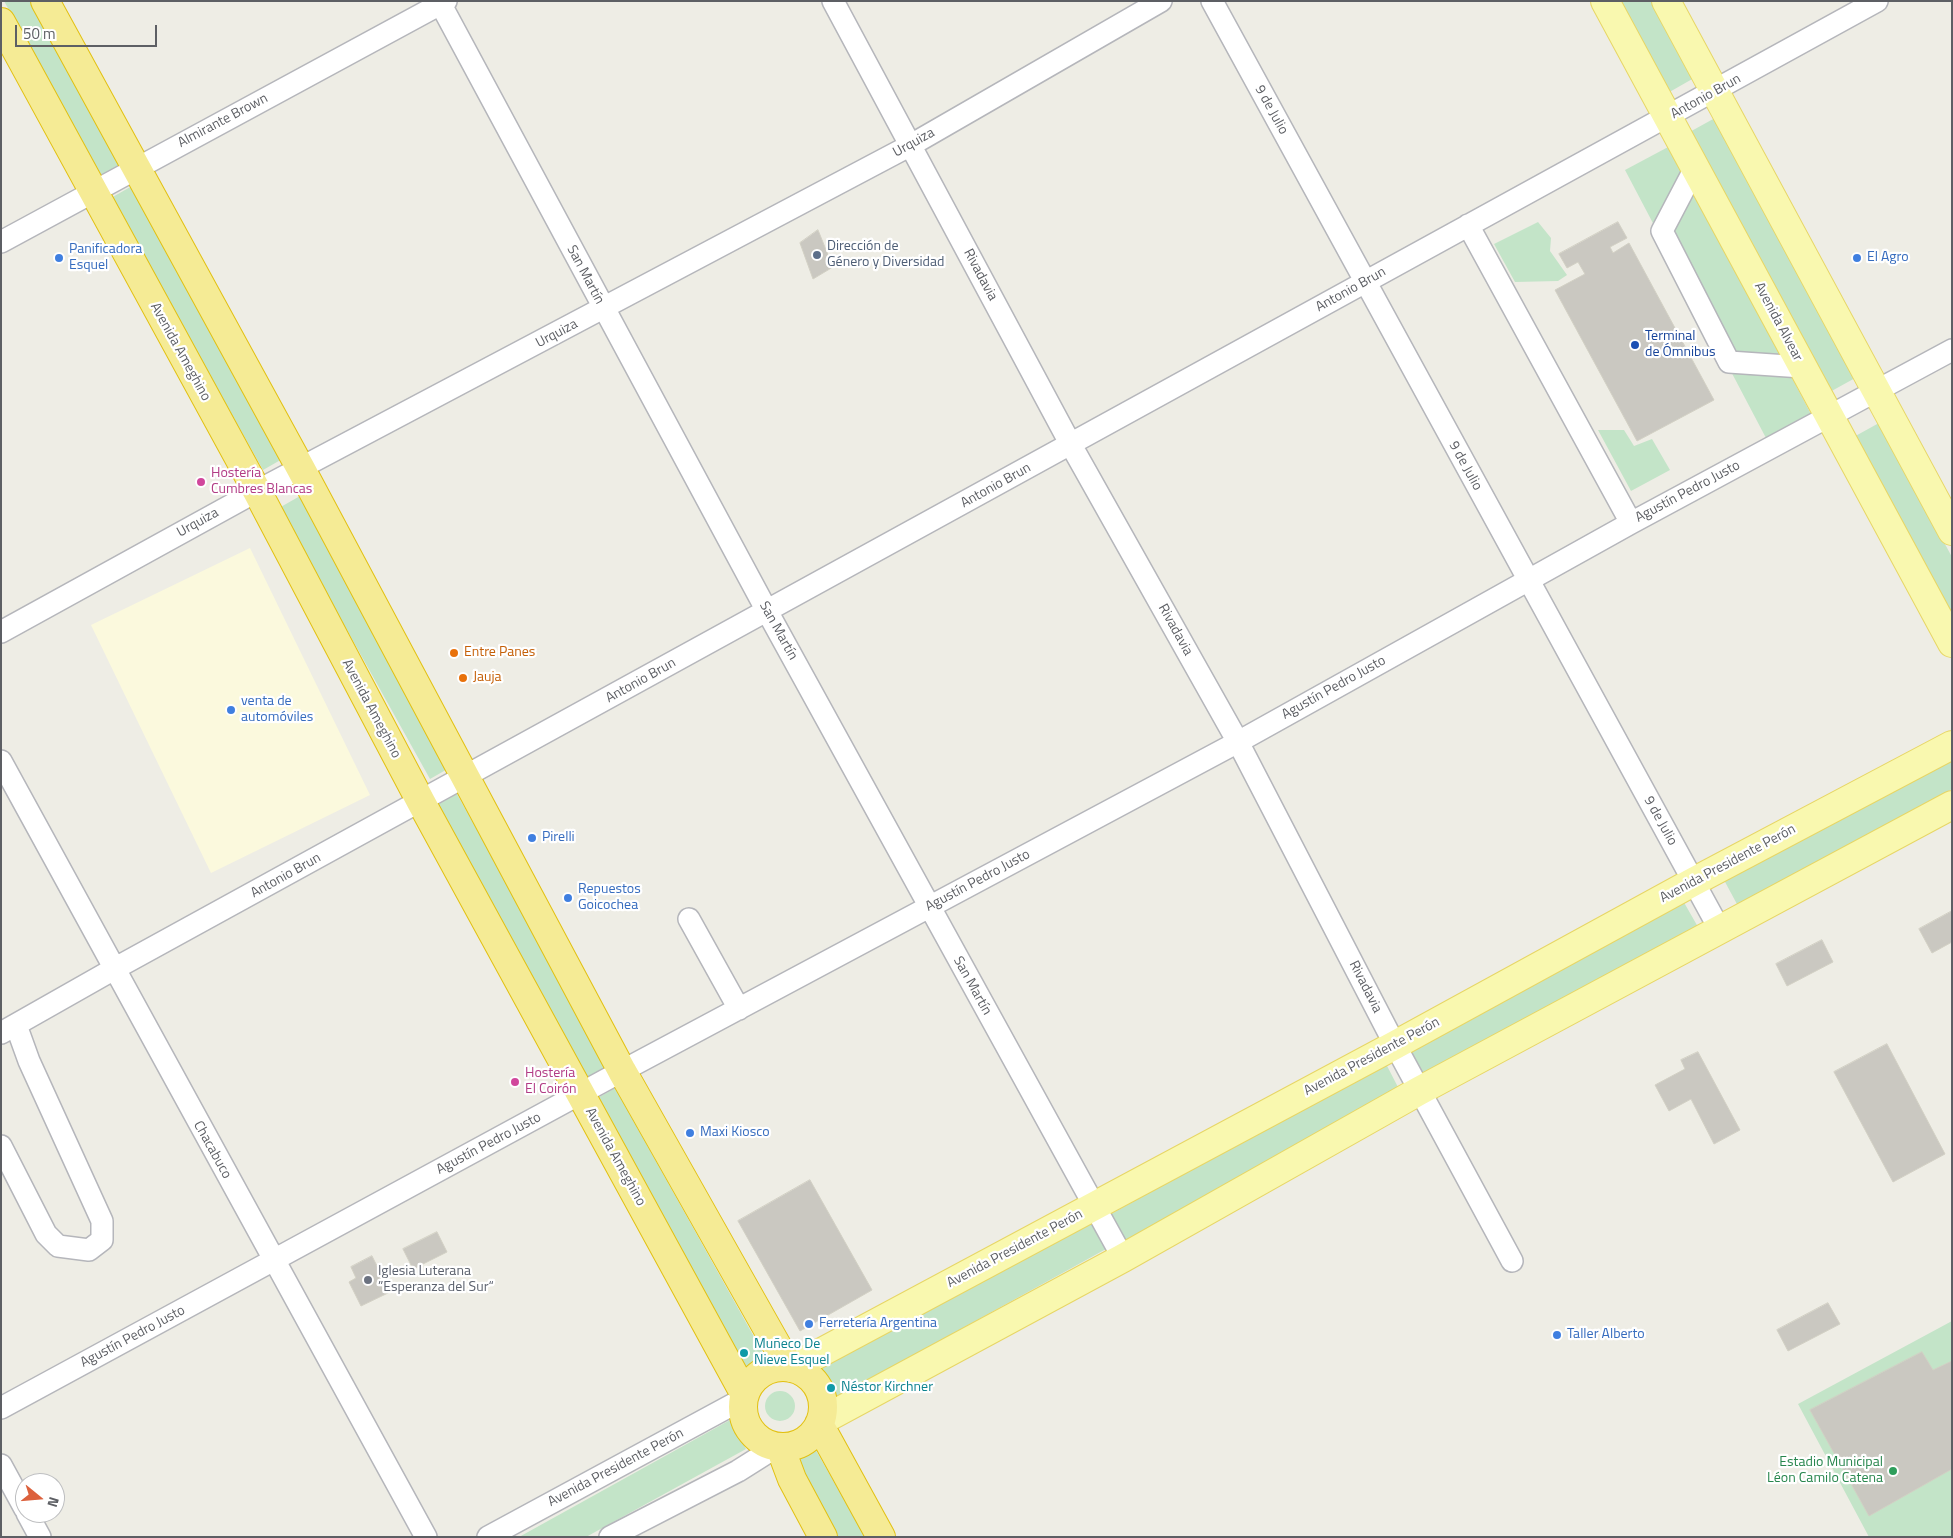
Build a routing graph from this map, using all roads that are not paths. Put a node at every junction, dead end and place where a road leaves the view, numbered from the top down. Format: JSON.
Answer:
{"nodes":[{"id":1,"x":45,"y":1,"type":"edge"},
{"id":2,"x":833,"y":1,"type":"edge"},
{"id":3,"x":1161,"y":1,"type":"edge"},
{"id":4,"x":1212,"y":1,"type":"edge"},
{"id":5,"x":1605,"y":1,"type":"edge"},
{"id":6,"x":1666,"y":1,"type":"edge"},
{"id":7,"x":1877,"y":1,"type":"edge"},
{"id":8,"x":442,"y":2,"type":"edge"},
{"id":9,"x":1,"y":22,"type":"edge"},
{"id":10,"x":1716,"y":91,"type":"junction"},
{"id":11,"x":1668,"y":118,"type":"junction"},
{"id":12,"x":911,"y":145,"type":"junction"},
{"id":13,"x":136,"y":168,"type":"junction"},
{"id":14,"x":1694,"y":168,"type":"junction"},
{"id":15,"x":93,"y":192,"type":"junction"},
{"id":16,"x":1468,"y":225,"type":"junction"},
{"id":17,"x":1,"y":242,"type":"edge"},
{"id":18,"x":1365,"y":282,"type":"junction"},
{"id":19,"x":603,"y":310,"type":"junction"},
{"id":20,"x":1952,"y":350,"type":"edge"},
{"id":21,"x":1802,"y":367,"type":"junction"},
{"id":22,"x":1877,"y":391,"type":"junction"},
{"id":23,"x":1829,"y":416,"type":"junction"},
{"id":24,"x":1071,"y":445,"type":"junction"},
{"id":25,"x":301,"y":469,"type":"junction"},
{"id":26,"x":257,"y":491,"type":"junction"},
{"id":27,"x":1631,"y":523,"type":"junction"},
{"id":28,"x":1952,"y":531,"type":"edge"},
{"id":29,"x":1528,"y":581,"type":"junction"},
{"id":30,"x":767,"y":611,"type":"junction"},
{"id":31,"x":1,"y":632,"type":"edge"},
{"id":32,"x":1952,"y":643,"type":"edge"},
{"id":33,"x":1238,"y":742,"type":"junction"},
{"id":34,"x":1952,"y":745,"type":"edge"},
{"id":35,"x":1,"y":761,"type":"edge"},
{"id":36,"x":465,"y":777,"type":"junction"},
{"id":37,"x":421,"y":802,"type":"junction"},
{"id":38,"x":1952,"y":805,"type":"edge"},
{"id":39,"x":1693,"y":882,"type":"junction"},
{"id":40,"x":929,"y":908,"type":"junction"},
{"id":41,"x":689,"y":919,"type":"dead end"},
{"id":42,"x":1720,"y":930,"type":"junction"},
{"id":43,"x":114,"y":969,"type":"junction"},
{"id":44,"x":739,"y":1009,"type":"junction"},
{"id":45,"x":9,"y":1029,"type":"edge"},
{"id":46,"x":1395,"y":1045,"type":"junction"},
{"id":47,"x":622,"y":1071,"type":"junction"},
{"id":48,"x":1419,"y":1091,"type":"junction"},
{"id":49,"x":580,"y":1095,"type":"junction"},
{"id":50,"x":1,"y":1146,"type":"edge"},
{"id":51,"x":1094,"y":1208,"type":"junction"},
{"id":52,"x":1123,"y":1258,"type":"junction"},
{"id":53,"x":273,"y":1261,"type":"junction"},
{"id":54,"x":1512,"y":1261,"type":"dead end"},
{"id":55,"x":790,"y":1367,"type":"junction"},
{"id":56,"x":744,"y":1396,"type":"junction"},
{"id":57,"x":1,"y":1408,"type":"edge"},
{"id":58,"x":820,"y":1422,"type":"junction"},
{"id":59,"x":778,"y":1447,"type":"junction"},
{"id":60,"x":1,"y":1465,"type":"edge"},
{"id":61,"x":15,"y":1491,"type":"edge"},
{"id":62,"x":32,"y":1523,"type":"edge"},
{"id":63,"x":40,"y":1537,"type":"edge"},
{"id":64,"x":426,"y":1537,"type":"edge"},
{"id":65,"x":488,"y":1537,"type":"edge"},
{"id":66,"x":610,"y":1537,"type":"edge"},
{"id":67,"x":823,"y":1537,"type":"edge"},
{"id":68,"x":881,"y":1537,"type":"edge"}],
"edges":[{"from":1,"to":13,"type":"highway"},
{"from":2,"to":12,"type":"street","name":"Rivadavia"},
{"from":3,"to":12,"type":"street","name":"Urquiza"},
{"from":4,"to":18,"type":"street","name":"9 de Julio"},
{"from":5,"to":11,"type":"main road","name":"Avenida Alvear"},
{"from":6,"to":10,"type":"main road"},
{"from":7,"to":10,"type":"street","name":"Antonio Brun"},
{"from":8,"to":13,"type":"street","name":"Almirante Brown"},
{"from":8,"to":19,"type":"street","name":"San Martín"},
{"from":9,"to":15,"type":"highway","name":"Avenida Ameghino"},
{"from":10,"to":11,"type":"street","name":"Antonio Brun"},
{"from":10,"to":22,"type":"main road"},
{"from":11,"to":14,"type":"main road","name":"Avenida Alvear"},
{"from":11,"to":16,"type":"street","name":"Antonio Brun"},
{"from":12,"to":19,"type":"street","name":"Urquiza"},
{"from":12,"to":24,"type":"street","name":"Rivadavia"},
{"from":13,"to":15,"type":"street","name":"Almirante Brown"},
{"from":13,"to":25,"type":"highway"},
{"from":14,"to":21,"type":"main road","name":"Avenida Alvear"},
{"from":14,"to":21,"type":"street"},
{"from":15,"to":17,"type":"street","name":"Almirante Brown"},
{"from":15,"to":26,"type":"highway","name":"Avenida Ameghino"},
{"from":16,"to":18,"type":"street","name":"Antonio Brun"},
{"from":16,"to":27,"type":"street"},
{"from":18,"to":24,"type":"street","name":"Antonio Brun"},
{"from":18,"to":29,"type":"street","name":"9 de Julio"},
{"from":19,"to":25,"type":"street","name":"Urquiza"},
{"from":19,"to":30,"type":"street","name":"San Martín"},
{"from":20,"to":22,"type":"street","name":"Agustín Pedro Justo"},
{"from":21,"to":23,"type":"main road","name":"Avenida Alvear"},
{"from":22,"to":23,"type":"street","name":"Agustín Pedro Justo"},
{"from":22,"to":28,"type":"main road"},
{"from":23,"to":27,"type":"street","name":"Agustín Pedro Justo"},
{"from":23,"to":32,"type":"main road","name":"Avenida Alvear"},
{"from":24,"to":30,"type":"street","name":"Antonio Brun"},
{"from":24,"to":33,"type":"street","name":"Rivadavia"},
{"from":25,"to":26,"type":"street","name":"Urquiza"},
{"from":25,"to":36,"type":"highway"},
{"from":26,"to":31,"type":"street","name":"Urquiza"},
{"from":26,"to":37,"type":"highway","name":"Avenida Ameghino"},
{"from":27,"to":29,"type":"street","name":"Agustín Pedro Justo"},
{"from":29,"to":33,"type":"street","name":"Agustín Pedro Justo"},
{"from":29,"to":39,"type":"street","name":"9 de Julio"},
{"from":30,"to":36,"type":"street","name":"Antonio Brun"},
{"from":30,"to":40,"type":"street","name":"San Martín"},
{"from":33,"to":40,"type":"street","name":"Agustín Pedro Justo"},
{"from":33,"to":46,"type":"street","name":"Rivadavia"},
{"from":34,"to":39,"type":"main road","name":"Avenida Presidente Perón"},
{"from":35,"to":43,"type":"street","name":"Chacabuco"},
{"from":36,"to":37,"type":"street","name":"Antonio Brun"},
{"from":36,"to":47,"type":"highway"},
{"from":37,"to":43,"type":"street","name":"Antonio Brun"},
{"from":37,"to":49,"type":"highway","name":"Avenida Ameghino"},
{"from":38,"to":42,"type":"main road"},
{"from":39,"to":42,"type":"street","name":"9 de Julio"},
{"from":39,"to":46,"type":"main road","name":"Avenida Presidente Perón"},
{"from":40,"to":44,"type":"street","name":"Agustín Pedro Justo"},
{"from":40,"to":51,"type":"street","name":"San Martín"},
{"from":41,"to":44,"type":"street"},
{"from":42,"to":48,"type":"main road"},
{"from":43,"to":45,"type":"street","name":"Antonio Brun"},
{"from":43,"to":53,"type":"street","name":"Chacabuco"},
{"from":44,"to":47,"type":"street","name":"Agustín Pedro Justo"},
{"from":45,"to":50,"type":"street"},
{"from":46,"to":48,"type":"street","name":"Rivadavia"},
{"from":46,"to":51,"type":"main road","name":"Avenida Presidente Perón"},
{"from":47,"to":49,"type":"street","name":"Agustín Pedro Justo"},
{"from":47,"to":55,"type":"highway"},
{"from":48,"to":52,"type":"main road"},
{"from":48,"to":54,"type":"street","name":"Rivadavia"},
{"from":49,"to":53,"type":"street","name":"Agustín Pedro Justo"},
{"from":49,"to":56,"type":"highway","name":"Avenida Ameghino"},
{"from":51,"to":52,"type":"street","name":"San Martín"},
{"from":51,"to":55,"type":"main road","name":"Avenida Presidente Perón"},
{"from":52,"to":58,"type":"main road"},
{"from":53,"to":57,"type":"street","name":"Agustín Pedro Justo"},
{"from":53,"to":64,"type":"street","name":"Chacabuco"},
{"from":55,"to":56,"type":"highway"},
{"from":55,"to":58,"type":"highway"},
{"from":56,"to":59,"type":"highway"},
{"from":56,"to":65,"type":"street","name":"Avenida Presidente Perón"},
{"from":58,"to":59,"type":"highway"},
{"from":58,"to":68,"type":"highway"},
{"from":59,"to":66,"type":"street"},
{"from":59,"to":67,"type":"highway"},
{"from":60,"to":61,"type":"street"},
{"from":62,"to":63,"type":"street"}]}
